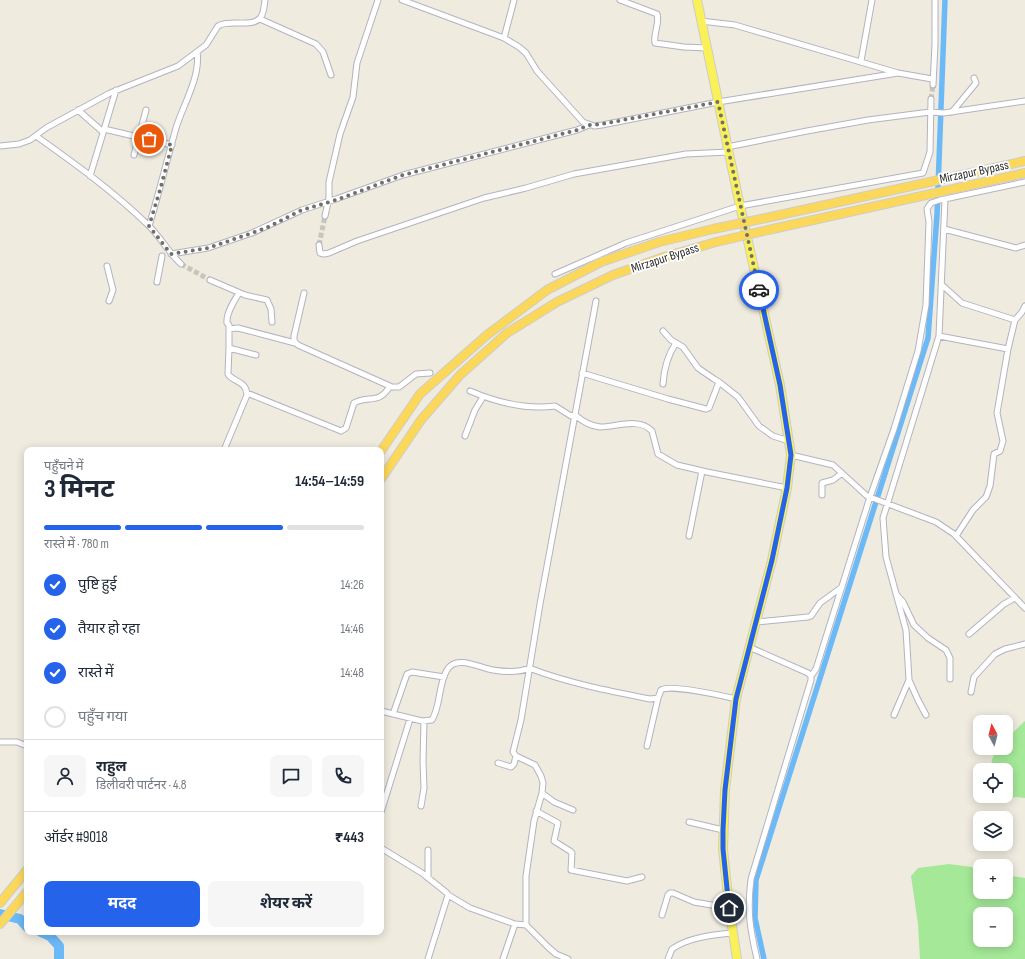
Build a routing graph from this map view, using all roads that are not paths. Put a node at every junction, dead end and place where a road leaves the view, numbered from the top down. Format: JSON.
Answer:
{"nodes":[{"id":1,"x":264,"y":0,"type":"edge"},
{"id":2,"x":378,"y":0,"type":"edge"},
{"id":3,"x":402,"y":0,"type":"edge"},
{"id":4,"x":514,"y":0,"type":"edge"},
{"id":5,"x":620,"y":0,"type":"edge"},
{"id":6,"x":697,"y":0,"type":"edge"},
{"id":7,"x":872,"y":0,"type":"edge"},
{"id":8,"x":935,"y":0,"type":"edge"},
{"id":9,"x":260,"y":19,"type":"junction"},
{"id":10,"x":701,"y":21,"type":"junction"},
{"id":11,"x":504,"y":38,"type":"junction"},
{"id":12,"x":706,"y":48,"type":"junction"},
{"id":13,"x":197,"y":52,"type":"junction"},
{"id":14,"x":861,"y":61,"type":"junction"},
{"id":15,"x":898,"y":73,"type":"junction"},
{"id":16,"x":331,"y":75,"type":"dead end"},
{"id":17,"x":974,"y":78,"type":"dead end"},
{"id":18,"x":932,"y":79,"type":"junction"},
{"id":19,"x":933,"y":85,"type":"tunnel mouth"},
{"id":20,"x":116,"y":90,"type":"junction"},
{"id":21,"x":931,"y":99,"type":"tunnel mouth"},
{"id":22,"x":1025,"y":101,"type":"edge"},
{"id":23,"x":718,"y":102,"type":"junction"},
{"id":24,"x":78,"y":110,"type":"junction"},
{"id":25,"x":146,"y":110,"type":"dead end"},
{"id":26,"x":930,"y":112,"type":"junction"},
{"id":27,"x":952,"y":112,"type":"junction"},
{"id":28,"x":589,"y":125,"type":"junction"},
{"id":29,"x":103,"y":130,"type":"junction"},
{"id":30,"x":36,"y":136,"type":"junction"},
{"id":31,"x":138,"y":137,"type":"junction"},
{"id":32,"x":172,"y":145,"type":"junction"},
{"id":33,"x":0,"y":146,"type":"edge"},
{"id":34,"x":728,"y":150,"type":"junction"},
{"id":35,"x":134,"y":155,"type":"dead end"},
{"id":36,"x":1025,"y":161,"type":"edge"},
{"id":37,"x":1025,"y":173,"type":"edge"},
{"id":38,"x":90,"y":176,"type":"junction"},
{"id":39,"x":1025,"y":182,"type":"edge"},
{"id":40,"x":943,"y":200,"type":"junction"},
{"id":41,"x":327,"y":202,"type":"junction"},
{"id":42,"x":740,"y":206,"type":"junction"},
{"id":43,"x":325,"y":216,"type":"tunnel mouth"},
{"id":44,"x":149,"y":226,"type":"junction"},
{"id":45,"x":944,"y":229,"type":"junction"},
{"id":46,"x":319,"y":245,"type":"dead end"},
{"id":47,"x":1025,"y":245,"type":"edge"},
{"id":48,"x":171,"y":254,"type":"junction"},
{"id":49,"x":162,"y":256,"type":"dead end"},
{"id":50,"x":181,"y":264,"type":"tunnel mouth"},
{"id":51,"x":107,"y":266,"type":"dead end"},
{"id":52,"x":555,"y":274,"type":"dead end"},
{"id":53,"x":210,"y":280,"type":"tunnel mouth"},
{"id":54,"x":157,"y":282,"type":"dead end"},
{"id":55,"x":942,"y":286,"type":"junction"},
{"id":56,"x":239,"y":293,"type":"junction"},
{"id":57,"x":304,"y":293,"type":"dead end"},
{"id":58,"x":109,"y":301,"type":"dead end"},
{"id":59,"x":596,"y":301,"type":"dead end"},
{"id":60,"x":1025,"y":306,"type":"edge"},
{"id":61,"x":1015,"y":320,"type":"junction"},
{"id":62,"x":272,"y":322,"type":"dead end"},
{"id":63,"x":229,"y":328,"type":"junction"},
{"id":64,"x":663,"y":331,"type":"dead end"},
{"id":65,"x":939,"y":336,"type":"junction"},
{"id":66,"x":676,"y":343,"type":"junction"},
{"id":67,"x":295,"y":344,"type":"junction"},
{"id":68,"x":230,"y":348,"type":"junction"},
{"id":69,"x":1008,"y":349,"type":"junction"},
{"id":70,"x":256,"y":355,"type":"dead end"},
{"id":71,"x":430,"y":373,"type":"dead end"},
{"id":72,"x":582,"y":373,"type":"junction"},
{"id":73,"x":719,"y":382,"type":"junction"},
{"id":74,"x":663,"y":384,"type":"dead end"},
{"id":75,"x":390,"y":386,"type":"junction"},
{"id":76,"x":470,"y":391,"type":"dead end"},
{"id":77,"x":247,"y":393,"type":"junction"},
{"id":78,"x":483,"y":397,"type":"junction"},
{"id":79,"x":575,"y":414,"type":"junction"},
{"id":80,"x":465,"y":436,"type":"dead end"},
{"id":81,"x":789,"y":441,"type":"junction"},
{"id":82,"x":225,"y":447,"type":"edge"},
{"id":83,"x":384,"y":447,"type":"edge"},
{"id":84,"x":791,"y":455,"type":"junction"},
{"id":85,"x":702,"y":471,"type":"junction"},
{"id":86,"x":842,"y":473,"type":"junction"},
{"id":87,"x":384,"y":475,"type":"edge"},
{"id":88,"x":787,"y":488,"type":"junction"},
{"id":89,"x":822,"y":496,"type":"dead end"},
{"id":90,"x":872,"y":498,"type":"junction"},
{"id":91,"x":884,"y":503,"type":"junction"},
{"id":92,"x":689,"y":536,"type":"dead end"},
{"id":93,"x":956,"y":536,"type":"junction"},
{"id":94,"x":843,"y":587,"type":"junction"},
{"id":95,"x":895,"y":594,"type":"junction"},
{"id":96,"x":1016,"y":598,"type":"junction"},
{"id":97,"x":1025,"y":608,"type":"edge"},
{"id":98,"x":756,"y":622,"type":"junction"},
{"id":99,"x":969,"y":634,"type":"dead end"},
{"id":100,"x":1025,"y":644,"type":"edge"},
{"id":101,"x":749,"y":647,"type":"junction"},
{"id":102,"x":529,"y":668,"type":"junction"},
{"id":103,"x":811,"y":676,"type":"junction"},
{"id":104,"x":444,"y":677,"type":"junction"},
{"id":105,"x":950,"y":679,"type":"dead end"},
{"id":106,"x":909,"y":680,"type":"junction"},
{"id":107,"x":971,"y":692,"type":"dead end"},
{"id":108,"x":658,"y":698,"type":"junction"},
{"id":109,"x":736,"y":699,"type":"junction"},
{"id":110,"x":384,"y":712,"type":"edge"},
{"id":111,"x":393,"y":714,"type":"junction"},
{"id":112,"x":894,"y":715,"type":"dead end"},
{"id":113,"x":926,"y":715,"type":"dead end"},
{"id":114,"x":410,"y":719,"type":"junction"},
{"id":115,"x":424,"y":721,"type":"junction"},
{"id":116,"x":0,"y":742,"type":"edge"},
{"id":117,"x":24,"y":745,"type":"edge"},
{"id":118,"x":647,"y":746,"type":"dead end"},
{"id":119,"x":516,"y":756,"type":"junction"},
{"id":120,"x":498,"y":763,"type":"dead end"},
{"id":121,"x":542,"y":793,"type":"junction"},
{"id":122,"x":384,"y":802,"type":"edge"},
{"id":123,"x":421,"y":806,"type":"dead end"},
{"id":124,"x":573,"y":810,"type":"dead end"},
{"id":125,"x":536,"y":811,"type":"junction"},
{"id":126,"x":689,"y":822,"type":"dead end"},
{"id":127,"x":723,"y":830,"type":"junction"},
{"id":128,"x":384,"y":850,"type":"edge"},
{"id":129,"x":428,"y":850,"type":"dead end"},
{"id":130,"x":24,"y":874,"type":"edge"},
{"id":131,"x":642,"y":877,"type":"dead end"},
{"id":132,"x":428,"y":878,"type":"junction"},
{"id":133,"x":24,"y":895,"type":"edge"},
{"id":134,"x":448,"y":895,"type":"junction"},
{"id":135,"x":0,"y":903,"type":"edge"},
{"id":136,"x":729,"y":908,"type":"junction"},
{"id":137,"x":662,"y":915,"type":"dead end"},
{"id":138,"x":0,"y":924,"type":"edge"},
{"id":139,"x":515,"y":924,"type":"junction"},
{"id":140,"x":526,"y":925,"type":"junction"},
{"id":141,"x":732,"y":933,"type":"junction"},
{"id":142,"x":428,"y":959,"type":"edge"},
{"id":143,"x":503,"y":959,"type":"edge"},
{"id":144,"x":568,"y":959,"type":"edge"},
{"id":145,"x":668,"y":959,"type":"edge"},
{"id":146,"x":737,"y":959,"type":"edge"},
{"id":147,"x":757,"y":959,"type":"edge"}],
"edges":[{"from":1,"to":9,"type":"street"},
{"from":2,"to":41,"type":"street"},
{"from":3,"to":11,"type":"street"},
{"from":4,"to":11,"type":"street"},
{"from":5,"to":12,"type":"street"},
{"from":6,"to":10,"type":"main road"},
{"from":7,"to":14,"type":"street"},
{"from":8,"to":18,"type":"street"},
{"from":9,"to":13,"type":"street"},
{"from":9,"to":16,"type":"street"},
{"from":10,"to":12,"type":"main road"},
{"from":10,"to":14,"type":"street"},
{"from":11,"to":28,"type":"street"},
{"from":12,"to":23,"type":"main road"},
{"from":13,"to":20,"type":"street"},
{"from":13,"to":32,"type":"street"},
{"from":14,"to":15,"type":"street"},
{"from":15,"to":18,"type":"street"},
{"from":15,"to":23,"type":"street"},
{"from":17,"to":27,"type":"street"},
{"from":18,"to":19,"type":"street"},
{"from":20,"to":24,"type":"street"},
{"from":20,"to":29,"type":"street"},
{"from":21,"to":26,"type":"street"},
{"from":22,"to":27,"type":"street"},
{"from":23,"to":28,"type":"street"},
{"from":23,"to":34,"type":"main road"},
{"from":24,"to":29,"type":"street"},
{"from":24,"to":30,"type":"street"},
{"from":25,"to":31,"type":"street"},
{"from":26,"to":27,"type":"street"},
{"from":26,"to":34,"type":"street"},
{"from":26,"to":42,"type":"street"},
{"from":28,"to":41,"type":"street"},
{"from":29,"to":31,"type":"street"},
{"from":29,"to":38,"type":"street"},
{"from":30,"to":33,"type":"street"},
{"from":30,"to":38,"type":"street"},
{"from":31,"to":32,"type":"street"},
{"from":31,"to":35,"type":"street"},
{"from":32,"to":44,"type":"street"},
{"from":34,"to":42,"type":"main road"},
{"from":34,"to":46,"type":"street"},
{"from":36,"to":83,"type":"highway","name":"Mirzapur Bypass","bridge":true},
{"from":37,"to":87,"type":"highway","name":"Mirzapur Bypass","bridge":true},
{"from":38,"to":44,"type":"street"},
{"from":39,"to":40,"type":"street"},
{"from":40,"to":45,"type":"street"},
{"from":40,"to":90,"type":"street"},
{"from":41,"to":43,"type":"street"},
{"from":41,"to":48,"type":"street"},
{"from":42,"to":52,"type":"street"},
{"from":42,"to":81,"type":"main road"},
{"from":44,"to":48,"type":"street"},
{"from":45,"to":47,"type":"street"},
{"from":45,"to":55,"type":"street"},
{"from":48,"to":50,"type":"street"},
{"from":49,"to":54,"type":"street"},
{"from":51,"to":58,"type":"street"},
{"from":53,"to":56,"type":"street"},
{"from":55,"to":61,"type":"street"},
{"from":55,"to":65,"type":"street"},
{"from":56,"to":62,"type":"street"},
{"from":56,"to":63,"type":"street"},
{"from":57,"to":67,"type":"street"},
{"from":59,"to":72,"type":"street"},
{"from":60,"to":61,"type":"street"},
{"from":61,"to":69,"type":"street"},
{"from":63,"to":67,"type":"street"},
{"from":63,"to":68,"type":"street"},
{"from":64,"to":66,"type":"street"},
{"from":65,"to":69,"type":"street"},
{"from":65,"to":91,"type":"street"},
{"from":66,"to":73,"type":"street"},
{"from":66,"to":74,"type":"street"},
{"from":67,"to":75,"type":"street"},
{"from":68,"to":70,"type":"street"},
{"from":68,"to":77,"type":"street"},
{"from":69,"to":93,"type":"street"},
{"from":71,"to":75,"type":"street"},
{"from":72,"to":73,"type":"street"},
{"from":72,"to":79,"type":"street"},
{"from":73,"to":81,"type":"street"},
{"from":75,"to":77,"type":"street"},
{"from":76,"to":78,"type":"street"},
{"from":77,"to":82,"type":"street"},
{"from":78,"to":79,"type":"street"},
{"from":78,"to":80,"type":"street"},
{"from":79,"to":85,"type":"street"},
{"from":79,"to":102,"type":"street"},
{"from":81,"to":84,"type":"main road"},
{"from":84,"to":86,"type":"street"},
{"from":84,"to":88,"type":"main road"},
{"from":85,"to":88,"type":"street"},
{"from":85,"to":92,"type":"street"},
{"from":86,"to":89,"type":"street"},
{"from":86,"to":90,"type":"street"},
{"from":88,"to":98,"type":"main road"},
{"from":90,"to":91,"type":"street"},
{"from":90,"to":94,"type":"street"},
{"from":91,"to":93,"type":"street"},
{"from":91,"to":95,"type":"street"},
{"from":93,"to":96,"type":"street"},
{"from":94,"to":98,"type":"street"},
{"from":94,"to":103,"type":"street"},
{"from":95,"to":105,"type":"street"},
{"from":95,"to":106,"type":"street"},
{"from":96,"to":97,"type":"street"},
{"from":96,"to":99,"type":"street"},
{"from":98,"to":101,"type":"main road"},
{"from":100,"to":107,"type":"street"},
{"from":101,"to":103,"type":"street"},
{"from":101,"to":109,"type":"main road"},
{"from":102,"to":104,"type":"street"},
{"from":102,"to":108,"type":"street"},
{"from":102,"to":119,"type":"street"},
{"from":103,"to":147,"type":"street"},
{"from":104,"to":111,"type":"street"},
{"from":104,"to":115,"type":"street"},
{"from":106,"to":112,"type":"street"},
{"from":106,"to":113,"type":"street"},
{"from":108,"to":109,"type":"street"},
{"from":108,"to":118,"type":"street"},
{"from":109,"to":127,"type":"main road"},
{"from":110,"to":111,"type":"street"},
{"from":111,"to":114,"type":"street"},
{"from":114,"to":115,"type":"street"},
{"from":114,"to":122,"type":"street"},
{"from":115,"to":123,"type":"street"},
{"from":116,"to":117,"type":"street"},
{"from":119,"to":120,"type":"street"},
{"from":119,"to":121,"type":"street"},
{"from":121,"to":124,"type":"street"},
{"from":121,"to":125,"type":"street"},
{"from":125,"to":131,"type":"street"},
{"from":125,"to":140,"type":"street"},
{"from":126,"to":127,"type":"street"},
{"from":127,"to":136,"type":"main road"},
{"from":128,"to":132,"type":"street"},
{"from":129,"to":132,"type":"street"},
{"from":130,"to":135,"type":"highway"},
{"from":132,"to":134,"type":"street"},
{"from":133,"to":138,"type":"highway"},
{"from":134,"to":139,"type":"street"},
{"from":134,"to":142,"type":"street"},
{"from":136,"to":137,"type":"street"},
{"from":136,"to":141,"type":"main road"},
{"from":139,"to":140,"type":"street"},
{"from":139,"to":143,"type":"street"},
{"from":140,"to":144,"type":"street"},
{"from":141,"to":145,"type":"street"},
{"from":141,"to":146,"type":"main road"}]}
